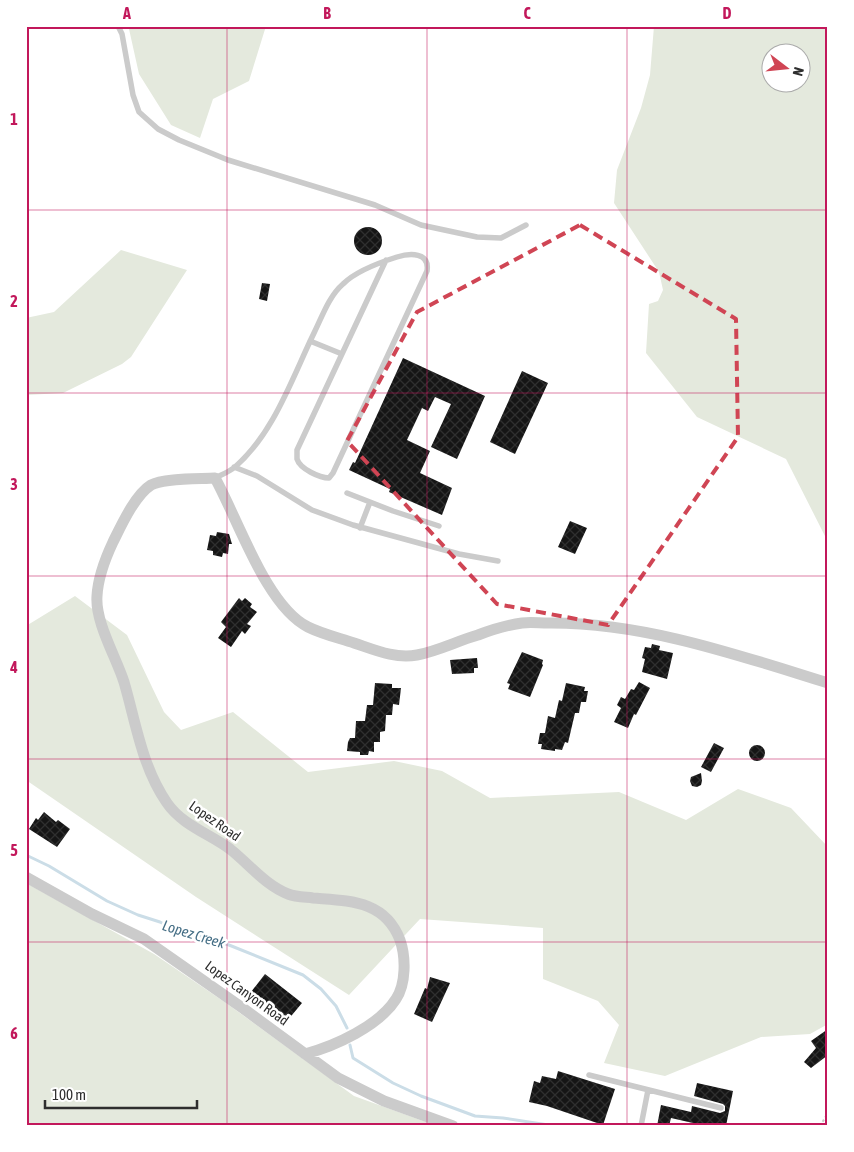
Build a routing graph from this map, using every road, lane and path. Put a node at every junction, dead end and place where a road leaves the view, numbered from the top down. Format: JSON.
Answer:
{"nodes":[{"id":1,"x":118,"y":26,"type":"edge"},
{"id":2,"x":526,"y":225,"type":"dead end"},
{"id":3,"x":386,"y":260,"type":"junction"},
{"id":4,"x":310,"y":341,"type":"junction"},
{"id":5,"x":342,"y":354,"type":"junction"},
{"id":6,"x":234,"y":468,"type":"junction"},
{"id":7,"x":215,"y":478,"type":"junction"},
{"id":8,"x":347,"y":493,"type":"dead end"},
{"id":9,"x":370,"y":502,"type":"junction"},
{"id":10,"x":439,"y":526,"type":"dead end"},
{"id":11,"x":360,"y":528,"type":"junction"},
{"id":12,"x":498,"y":561,"type":"dead end"},
{"id":13,"x":828,"y":684,"type":"edge"},
{"id":14,"x":26,"y":877,"type":"edge"},
{"id":15,"x":305,"y":1054,"type":"junction"},
{"id":16,"x":589,"y":1074,"type":"dead end"},
{"id":17,"x":648,"y":1090,"type":"junction"},
{"id":18,"x":721,"y":1108,"type":"dead end"},
{"id":19,"x":828,"y":1113,"type":"edge"},
{"id":20,"x":454,"y":1126,"type":"edge"},
{"id":21,"x":641,"y":1126,"type":"edge"},
{"id":22,"x":820,"y":1126,"type":"edge"}],
"edges":[{"from":1,"to":2,"type":"lane"},
{"from":3,"to":4,"type":"lane"},
{"from":3,"to":5,"type":"lane"},
{"from":3,"to":5,"type":"lane"},
{"from":4,"to":5,"type":"lane"},
{"from":4,"to":6,"type":"lane"},
{"from":6,"to":7,"type":"lane"},
{"from":6,"to":11,"type":"lane"},
{"from":7,"to":13,"type":"street"},
{"from":7,"to":15,"type":"street","name":"Lopez Road"},
{"from":8,"to":9,"type":"lane"},
{"from":9,"to":10,"type":"lane"},
{"from":9,"to":11,"type":"lane"},
{"from":11,"to":12,"type":"lane"},
{"from":14,"to":15,"type":"street","name":"Lopez Canyon Road"},
{"from":15,"to":20,"type":"street","name":"Lopez Canyon Road"},
{"from":16,"to":17,"type":"lane"},
{"from":17,"to":18,"type":"lane"},
{"from":17,"to":21,"type":"lane"},
{"from":19,"to":22,"type":"path"}]}
